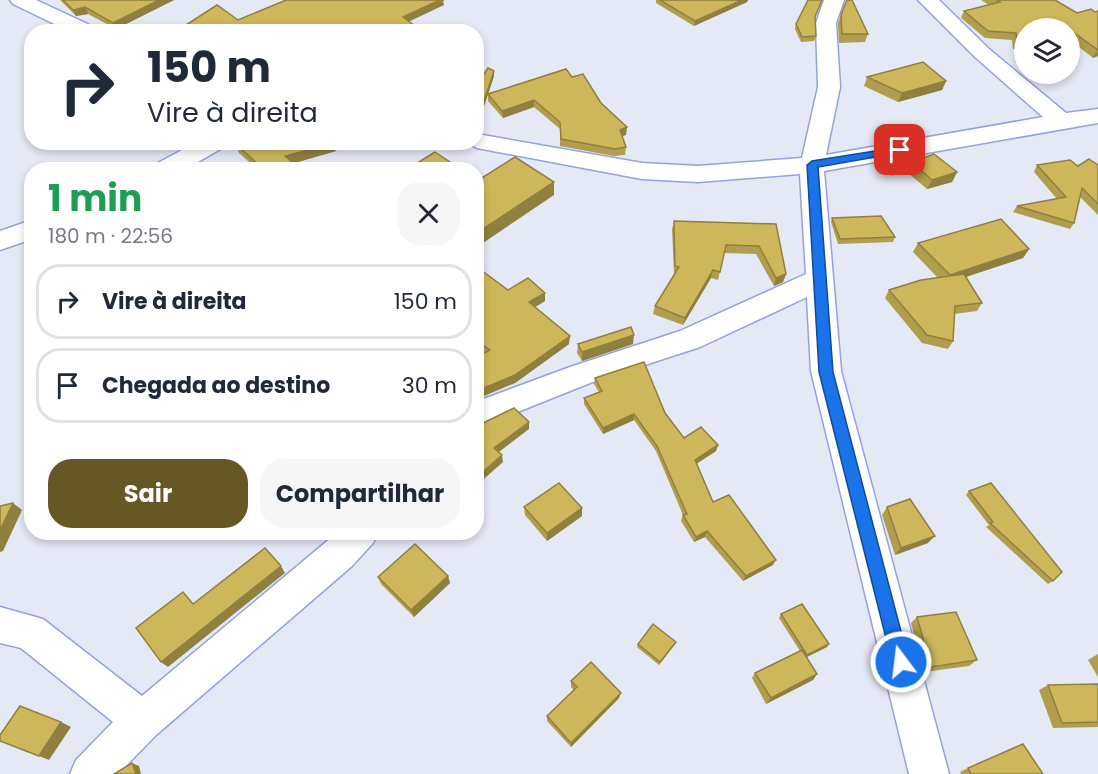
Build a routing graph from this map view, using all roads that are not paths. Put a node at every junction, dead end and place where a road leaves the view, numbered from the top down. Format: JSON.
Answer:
{"nodes":[{"id":1,"x":20,"y":0,"type":"edge"},
{"id":2,"x":834,"y":0,"type":"edge"},
{"id":3,"x":928,"y":0,"type":"edge"},
{"id":4,"x":72,"y":24,"type":"edge"},
{"id":5,"x":1098,"y":116,"type":"edge"},
{"id":6,"x":1061,"y":122,"type":"junction"},
{"id":7,"x":484,"y":142,"type":"edge"},
{"id":8,"x":201,"y":150,"type":"edge"},
{"id":9,"x":180,"y":162,"type":"edge"},
{"id":10,"x":812,"y":165,"type":"junction"},
{"id":11,"x":24,"y":232,"type":"edge"},
{"id":12,"x":0,"y":241,"type":"edge"},
{"id":13,"x":820,"y":279,"type":"junction"},
{"id":14,"x":484,"y":414,"type":"edge"},
{"id":15,"x":354,"y":540,"type":"edge"},
{"id":16,"x":0,"y":625,"type":"edge"},
{"id":17,"x":142,"y":721,"type":"junction"},
{"id":18,"x":90,"y":774,"type":"edge"},
{"id":19,"x":929,"y":774,"type":"edge"}],
"edges":[{"from":1,"to":4,"type":"street"},
{"from":2,"to":10,"type":"street"},
{"from":3,"to":6,"type":"street"},
{"from":5,"to":6,"type":"street"},
{"from":6,"to":10,"type":"street"},
{"from":7,"to":10,"type":"street"},
{"from":8,"to":9,"type":"street"},
{"from":10,"to":13,"type":"street"},
{"from":11,"to":12,"type":"street"},
{"from":13,"to":14,"type":"street"},
{"from":13,"to":19,"type":"street"},
{"from":15,"to":17,"type":"street"},
{"from":16,"to":17,"type":"street"},
{"from":17,"to":18,"type":"street"}]}
